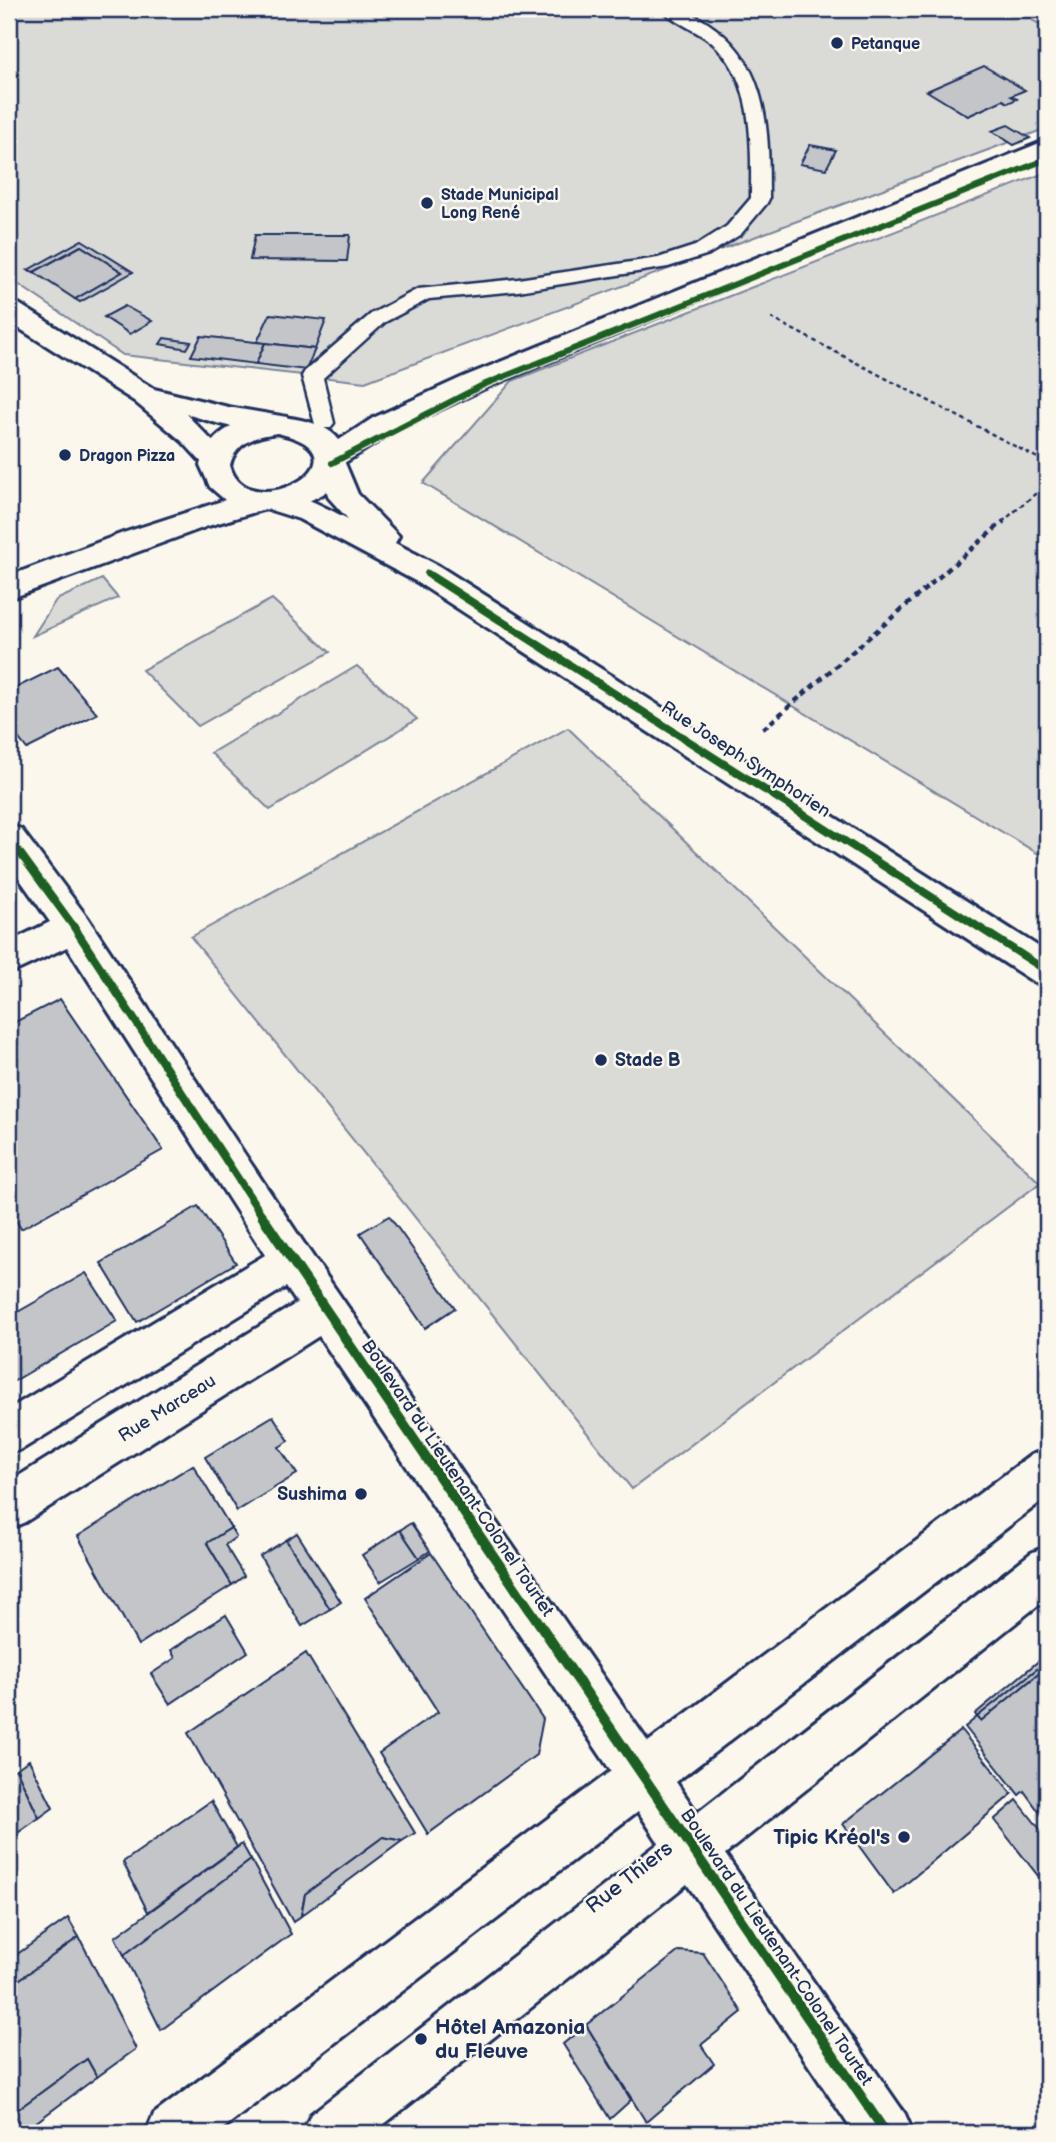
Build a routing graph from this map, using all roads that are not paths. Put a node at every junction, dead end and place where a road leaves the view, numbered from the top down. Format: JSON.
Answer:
{"nodes":[{"id":1,"x":670,"y":9,"type":"edge"},
{"id":2,"x":1047,"y":148,"type":"edge"},
{"id":3,"x":9,"y":310,"type":"edge"},
{"id":4,"x":473,"y":383,"type":"junction"},
{"id":5,"x":139,"y":391,"type":"junction"},
{"id":6,"x":323,"y":423,"type":"junction"},
{"id":7,"x":285,"y":425,"type":"junction"},
{"id":8,"x":332,"y":461,"type":"junction"},
{"id":9,"x":215,"y":462,"type":"junction"},
{"id":10,"x":267,"y":500,"type":"junction"},
{"id":11,"x":134,"y":538,"type":"junction"},
{"id":12,"x":428,"y":573,"type":"junction"},
{"id":13,"x":9,"y":588,"type":"edge"},
{"id":14,"x":9,"y":838,"type":"edge"},
{"id":15,"x":74,"y":927,"type":"junction"},
{"id":16,"x":9,"y":959,"type":"edge"},
{"id":17,"x":1047,"y":971,"type":"edge"},
{"id":18,"x":292,"y":1261,"type":"junction"},
{"id":19,"x":325,"y":1309,"type":"junction"},
{"id":20,"x":9,"y":1433,"type":"edge"},
{"id":21,"x":1047,"y":1470,"type":"edge"},
{"id":22,"x":9,"y":1507,"type":"edge"},
{"id":23,"x":1047,"y":1569,"type":"edge"},
{"id":24,"x":641,"y":1778,"type":"junction"},
{"id":25,"x":692,"y":1850,"type":"junction"},
{"id":26,"x":173,"y":2133,"type":"edge"},
{"id":27,"x":330,"y":2133,"type":"edge"},
{"id":28,"x":886,"y":2133,"type":"edge"}],
"edges":[{"from":1,"to":6,"type":"lane"},
{"from":2,"to":4,"type":"street"},
{"from":3,"to":5,"type":"street"},
{"from":4,"to":6,"type":"street"},
{"from":4,"to":8,"type":"street"},
{"from":5,"to":7,"type":"street"},
{"from":5,"to":9,"type":"street"},
{"from":6,"to":7,"type":"street"},
{"from":7,"to":8,"type":"street"},
{"from":7,"to":9,"type":"street"},
{"from":8,"to":10,"type":"street"},
{"from":8,"to":12,"type":"street","name":"Rue Joseph Symphorien"},
{"from":9,"to":10,"type":"street"},
{"from":9,"to":11,"type":"street"},
{"from":10,"to":11,"type":"street"},
{"from":10,"to":12,"type":"street","name":"Rue Joseph Symphorien"},
{"from":11,"to":13,"type":"street"},
{"from":12,"to":17,"type":"street","name":"Rue Joseph Symphorien"},
{"from":14,"to":15,"type":"street","name":"Boulevard du Lieutenant-Colonel Tourtet"},
{"from":15,"to":16,"type":"street"},
{"from":15,"to":18,"type":"street","name":"Boulevard du Lieutenant-Colonel Tourtet"},
{"from":18,"to":19,"type":"street","name":"Boulevard du Lieutenant-Colonel Tourtet"},
{"from":18,"to":20,"type":"street"},
{"from":19,"to":22,"type":"street","name":"Rue Marceau"},
{"from":19,"to":24,"type":"street","name":"Boulevard du Lieutenant-Colonel Tourtet"},
{"from":21,"to":24,"type":"street"},
{"from":23,"to":25,"type":"street","name":"Rue Thiers"},
{"from":24,"to":25,"type":"street","name":"Boulevard du Lieutenant-Colonel Tourtet"},
{"from":24,"to":26,"type":"street"},
{"from":25,"to":27,"type":"street","name":"Rue Thiers"},
{"from":25,"to":28,"type":"street","name":"Boulevard du Lieutenant-Colonel Tourtet"}]}
